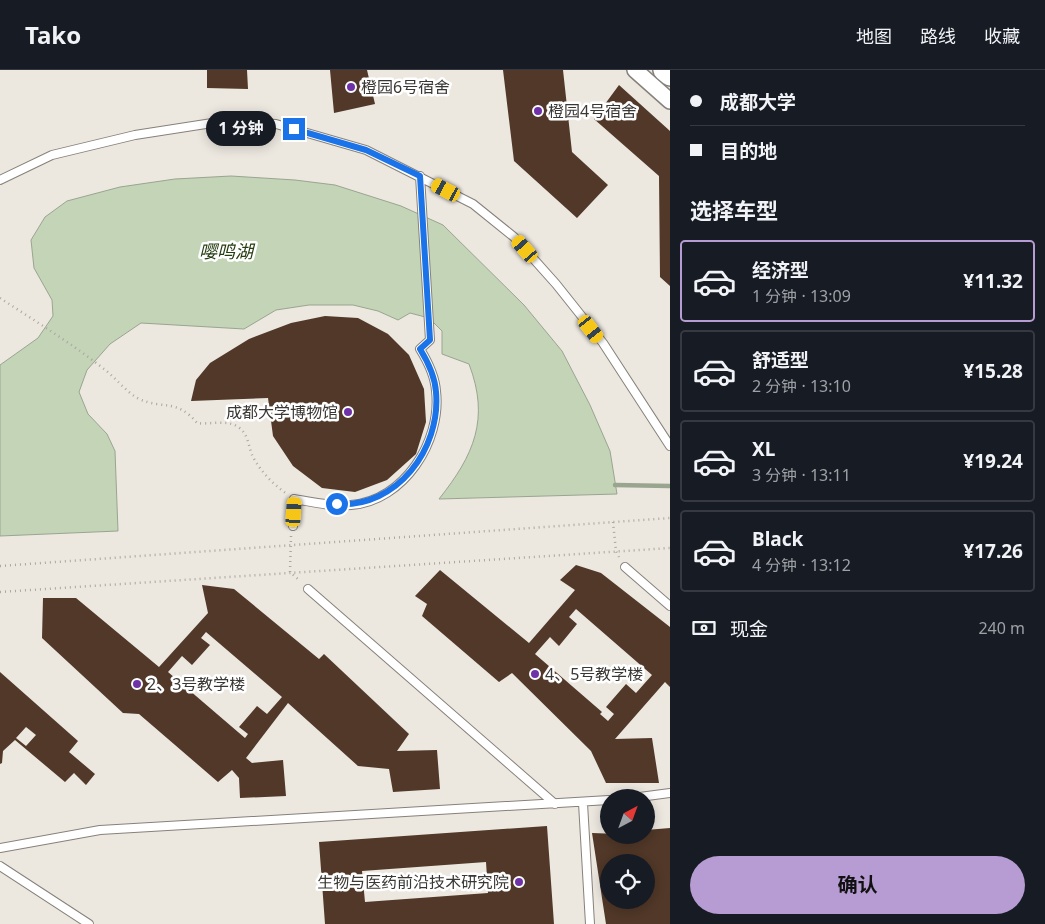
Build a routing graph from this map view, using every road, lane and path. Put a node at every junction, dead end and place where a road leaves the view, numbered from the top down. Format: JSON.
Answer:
{"nodes":[{"id":1,"x":635,"y":70,"type":"edge"},
{"id":2,"x":664,"y":70,"type":"edge"},
{"id":3,"x":670,"y":75,"type":"edge"},
{"id":4,"x":670,"y":101,"type":"edge"},
{"id":5,"x":420,"y":176,"type":"junction"},
{"id":6,"x":0,"y":180,"type":"edge"},
{"id":7,"x":0,"y":298,"type":"edge"},
{"id":8,"x":670,"y":446,"type":"edge"},
{"id":9,"x":294,"y":499,"type":"junction"},
{"id":10,"x":670,"y":518,"type":"edge"},
{"id":11,"x":613,"y":522,"type":"junction"},
{"id":12,"x":293,"y":526,"type":"joint"},
{"id":13,"x":290,"y":546,"type":"junction"},
{"id":14,"x":670,"y":548,"type":"edge"},
{"id":15,"x":616,"y":551,"type":"junction"},
{"id":16,"x":0,"y":566,"type":"edge"},
{"id":17,"x":625,"y":567,"type":"joint"},
{"id":18,"x":290,"y":572,"type":"junction"},
{"id":19,"x":308,"y":590,"type":"joint"},
{"id":20,"x":0,"y":592,"type":"edge"},
{"id":21,"x":670,"y":606,"type":"edge"},
{"id":22,"x":670,"y":793,"type":"edge"},
{"id":23,"x":655,"y":795,"type":"edge"},
{"id":24,"x":600,"y":801,"type":"edge"},
{"id":25,"x":584,"y":803,"type":"junction"},
{"id":26,"x":555,"y":804,"type":"junction"},
{"id":27,"x":0,"y":848,"type":"edge"},
{"id":28,"x":0,"y":866,"type":"edge"},
{"id":29,"x":89,"y":924,"type":"edge"},
{"id":30,"x":590,"y":924,"type":"edge"}],
"edges":[{"from":1,"to":4,"type":"street"},
{"from":2,"to":3,"type":"main road"},
{"from":5,"to":6,"type":"lane"},
{"from":5,"to":8,"type":"lane"},
{"from":5,"to":9,"type":"lane"},
{"from":7,"to":9,"type":"path"},
{"from":9,"to":12,"type":"lane"},
{"from":10,"to":11,"type":"path"},
{"from":11,"to":13,"type":"path"},
{"from":11,"to":15,"type":"path"},
{"from":12,"to":13,"type":"path"},
{"from":13,"to":16,"type":"path"},
{"from":13,"to":18,"type":"path"},
{"from":14,"to":15,"type":"path"},
{"from":15,"to":17,"type":"path"},
{"from":15,"to":18,"type":"path"},
{"from":17,"to":21,"type":"lane"},
{"from":18,"to":19,"type":"path"},
{"from":18,"to":20,"type":"path"},
{"from":19,"to":26,"type":"lane"},
{"from":22,"to":23,"type":"lane"},
{"from":24,"to":25,"type":"lane"},
{"from":25,"to":26,"type":"lane"},
{"from":25,"to":30,"type":"lane"},
{"from":26,"to":27,"type":"lane"},
{"from":28,"to":29,"type":"lane"}]}
